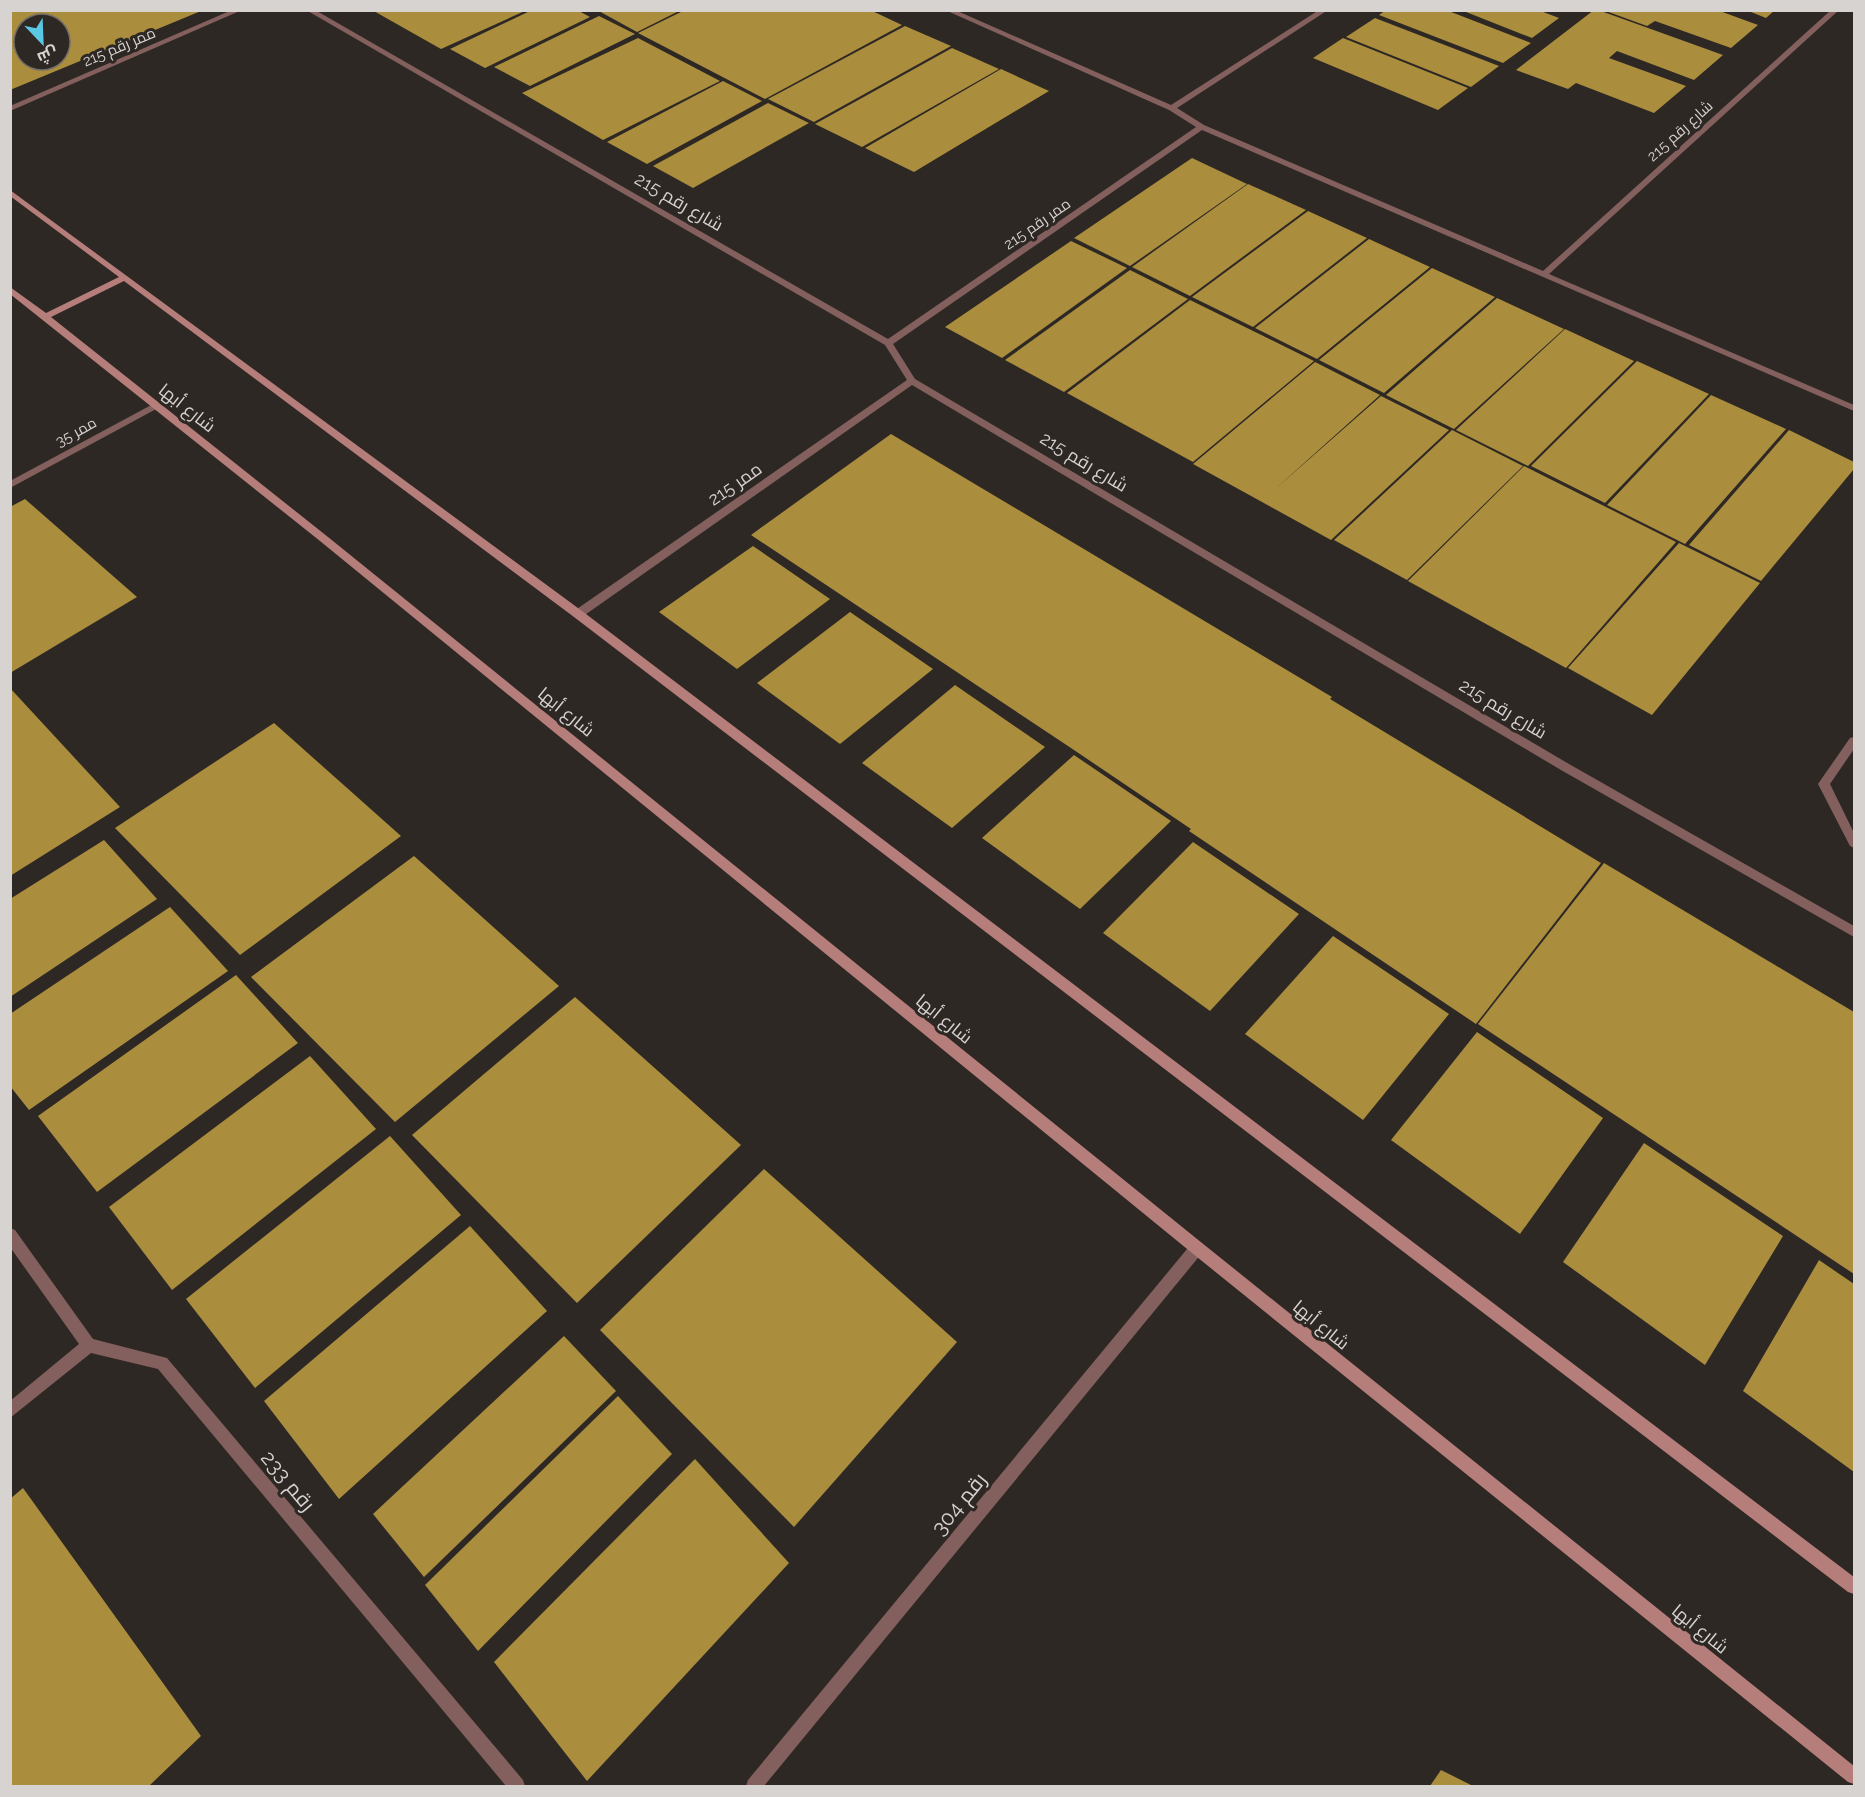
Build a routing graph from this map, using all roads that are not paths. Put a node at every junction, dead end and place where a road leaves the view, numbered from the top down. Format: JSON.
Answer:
{"nodes":[{"id":1,"x":239,"y":10,"type":"edge"},
{"id":2,"x":309,"y":10,"type":"edge"},
{"id":3,"x":948,"y":10,"type":"edge"},
{"id":4,"x":1325,"y":10,"type":"edge"},
{"id":5,"x":1836,"y":10,"type":"edge"},
{"id":6,"x":1172,"y":108,"type":"junction"},
{"id":7,"x":10,"y":109,"type":"edge"},
{"id":8,"x":1202,"y":127,"type":"junction"},
{"id":9,"x":10,"y":192,"type":"edge"},
{"id":10,"x":1544,"y":274,"type":"junction"},
{"id":11,"x":125,"y":277,"type":"junction"},
{"id":12,"x":10,"y":289,"type":"edge"},
{"id":13,"x":45,"y":317,"type":"junction"},
{"id":14,"x":888,"y":343,"type":"junction"},
{"id":15,"x":912,"y":381,"type":"junction"},
{"id":16,"x":155,"y":406,"type":"junction"},
{"id":17,"x":1854,"y":408,"type":"edge"},
{"id":18,"x":10,"y":485,"type":"edge"},
{"id":19,"x":578,"y":615,"type":"junction"},
{"id":20,"x":1854,"y":741,"type":"edge"},
{"id":21,"x":1854,"y":843,"type":"edge"},
{"id":22,"x":1854,"y":932,"type":"edge"},
{"id":23,"x":10,"y":1235,"type":"edge"},
{"id":24,"x":1197,"y":1248,"type":"junction"},
{"id":25,"x":90,"y":1345,"type":"junction"},
{"id":26,"x":10,"y":1411,"type":"edge"},
{"id":27,"x":1854,"y":1586,"type":"edge"},
{"id":28,"x":1854,"y":1776,"type":"edge"},
{"id":29,"x":517,"y":1786,"type":"edge"},
{"id":30,"x":754,"y":1786,"type":"edge"}],
"edges":[{"from":1,"to":7,"type":"street","name":"ممر رقم 215"},
{"from":2,"to":14,"type":"street","name":"شارع رقم 215"},
{"from":3,"to":6,"type":"street"},
{"from":4,"to":6,"type":"street"},
{"from":5,"to":10,"type":"street","name":"شارع رقم 215"},
{"from":6,"to":8,"type":"street"},
{"from":8,"to":10,"type":"street"},
{"from":8,"to":14,"type":"street","name":"ممر رقم 215"},
{"from":9,"to":11,"type":"street"},
{"from":10,"to":17,"type":"street"},
{"from":11,"to":13,"type":"street"},
{"from":11,"to":19,"type":"street"},
{"from":12,"to":13,"type":"street","name":"شارع أبها"},
{"from":13,"to":16,"type":"street","name":"شارع أبها"},
{"from":14,"to":15,"type":"street","name":"شارع رقم 215"},
{"from":15,"to":19,"type":"street","name":"ممر 215"},
{"from":15,"to":22,"type":"street","name":"شارع رقم 215"},
{"from":16,"to":18,"type":"street","name":"ممر 35"},
{"from":16,"to":24,"type":"street","name":"شارع أبها"},
{"from":19,"to":27,"type":"street"},
{"from":20,"to":21,"type":"street"},
{"from":23,"to":25,"type":"street"},
{"from":24,"to":28,"type":"street","name":"شارع أبها"},
{"from":24,"to":30,"type":"street","name":"رقم 304"},
{"from":25,"to":26,"type":"street"},
{"from":25,"to":29,"type":"street","name":"رقم 233"}]}
